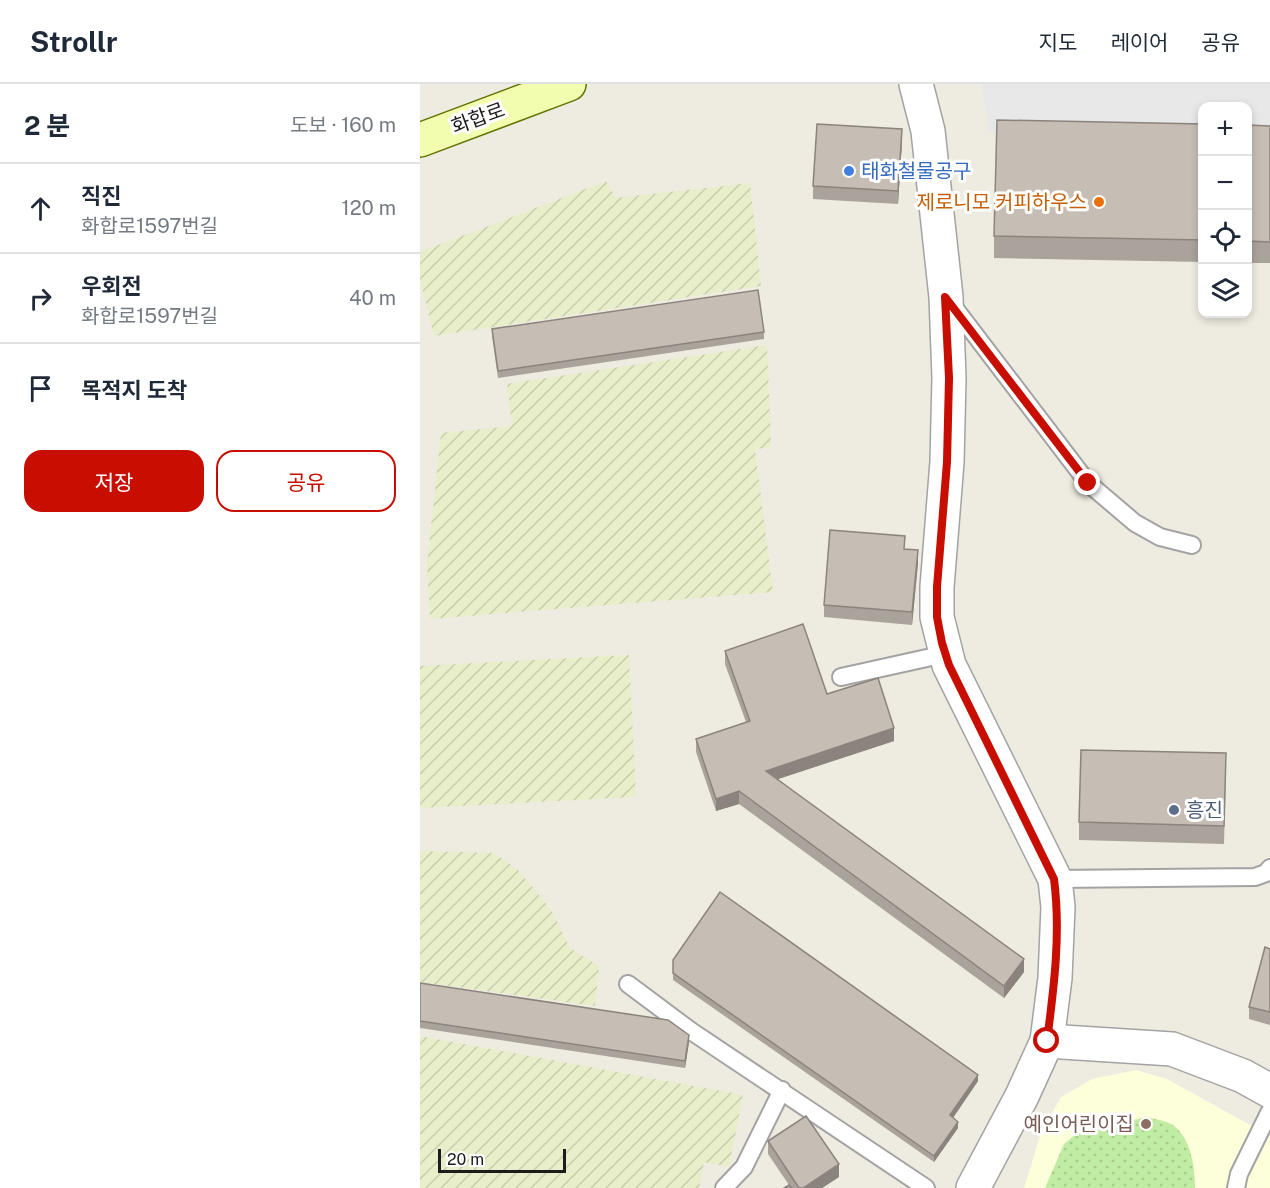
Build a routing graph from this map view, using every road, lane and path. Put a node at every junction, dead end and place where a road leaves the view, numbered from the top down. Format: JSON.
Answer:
{"nodes":[{"id":1,"x":569,"y":84,"type":"edge"},
{"id":2,"x":916,"y":84,"type":"edge"},
{"id":3,"x":420,"y":140,"type":"edge"},
{"id":4,"x":945,"y":297,"type":"junction"},
{"id":5,"x":1192,"y":544,"type":"dead end"},
{"id":6,"x":945,"y":654,"type":"junction"},
{"id":7,"x":841,"y":677,"type":"dead end"},
{"id":8,"x":1270,"y":868,"type":"edge"},
{"id":9,"x":1054,"y":879,"type":"junction"},
{"id":10,"x":628,"y":984,"type":"dead end"},
{"id":11,"x":1047,"y":1041,"type":"junction"},
{"id":12,"x":782,"y":1090,"type":"junction"},
{"id":13,"x":1270,"y":1091,"type":"edge"},
{"id":14,"x":1270,"y":1111,"type":"edge"},
{"id":15,"x":724,"y":1188,"type":"edge"},
{"id":16,"x":927,"y":1188,"type":"edge"},
{"id":17,"x":973,"y":1188,"type":"edge"},
{"id":18,"x":1236,"y":1188,"type":"edge"}],
"edges":[{"from":1,"to":3,"type":"main road","name":"화합로"},
{"from":2,"to":4,"type":"street"},
{"from":4,"to":5,"type":"lane"},
{"from":4,"to":6,"type":"street"},
{"from":6,"to":7,"type":"lane"},
{"from":6,"to":9,"type":"street"},
{"from":8,"to":9,"type":"lane"},
{"from":9,"to":11,"type":"street"},
{"from":10,"to":12,"type":"lane"},
{"from":11,"to":13,"type":"street"},
{"from":11,"to":17,"type":"street"},
{"from":12,"to":15,"type":"lane"},
{"from":12,"to":16,"type":"lane"},
{"from":14,"to":18,"type":"lane"}]}
